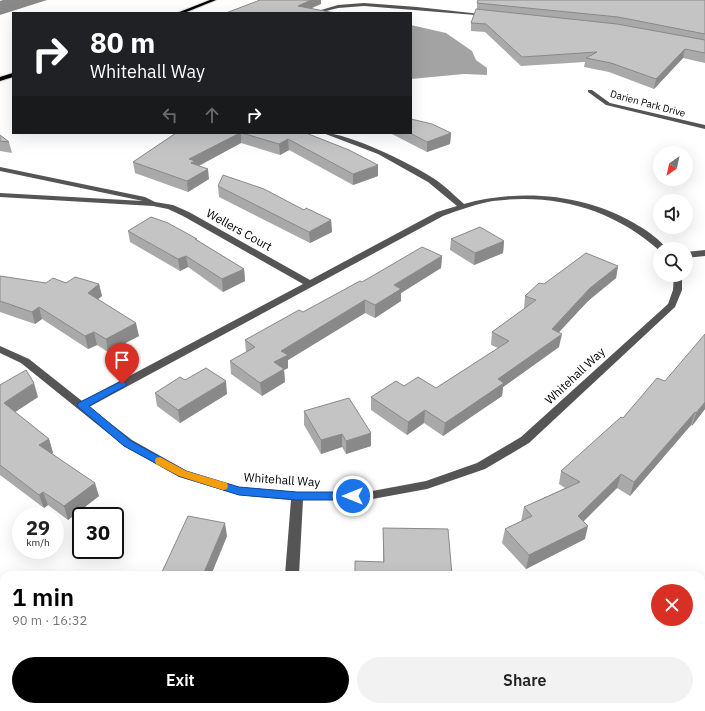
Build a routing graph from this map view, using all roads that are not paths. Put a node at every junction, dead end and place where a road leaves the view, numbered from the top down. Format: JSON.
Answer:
{"nodes":[{"id":1,"x":214,"y":0,"type":"edge"},
{"id":2,"x":183,"y":12,"type":"edge"},
{"id":3,"x":316,"y":12,"type":"edge"},
{"id":4,"x":494,"y":16,"type":"edge"},
{"id":5,"x":12,"y":75,"type":"edge"},
{"id":6,"x":0,"y":79,"type":"edge"},
{"id":7,"x":590,"y":91,"type":"dead end"},
{"id":8,"x":705,"y":128,"type":"edge"},
{"id":9,"x":329,"y":134,"type":"edge"},
{"id":10,"x":0,"y":169,"type":"edge"},
{"id":11,"x":0,"y":195,"type":"edge"},
{"id":12,"x":153,"y":204,"type":"junction"},
{"id":13,"x":462,"y":206,"type":"junction"},
{"id":14,"x":657,"y":242,"type":"edge"},
{"id":15,"x":705,"y":253,"type":"edge"},
{"id":16,"x":693,"y":254,"type":"edge"},
{"id":17,"x":679,"y":282,"type":"edge"},
{"id":18,"x":310,"y":284,"type":"junction"},
{"id":19,"x":0,"y":349,"type":"edge"},
{"id":20,"x":82,"y":406,"type":"junction"},
{"id":21,"x":297,"y":496,"type":"junction"},
{"id":22,"x":292,"y":571,"type":"edge"}],
"edges":[{"from":1,"to":2,"type":"main road"},
{"from":3,"to":4,"type":"street"},
{"from":5,"to":6,"type":"main road"},
{"from":7,"to":8,"type":"street","name":"Darien Park Drive"},
{"from":9,"to":13,"type":"street"},
{"from":10,"to":12,"type":"street","name":"Wellers Court"},
{"from":11,"to":12,"type":"street","name":"Wellers Court"},
{"from":12,"to":18,"type":"street","name":"Wellers Court"},
{"from":13,"to":14,"type":"street"},
{"from":13,"to":18,"type":"street"},
{"from":15,"to":16,"type":"street"},
{"from":17,"to":21,"type":"street","name":"Whitehall Way"},
{"from":18,"to":20,"type":"street"},
{"from":19,"to":20,"type":"street","name":"Whitehall Way"},
{"from":20,"to":21,"type":"street","name":"Whitehall Way"},
{"from":21,"to":22,"type":"street"}]}
